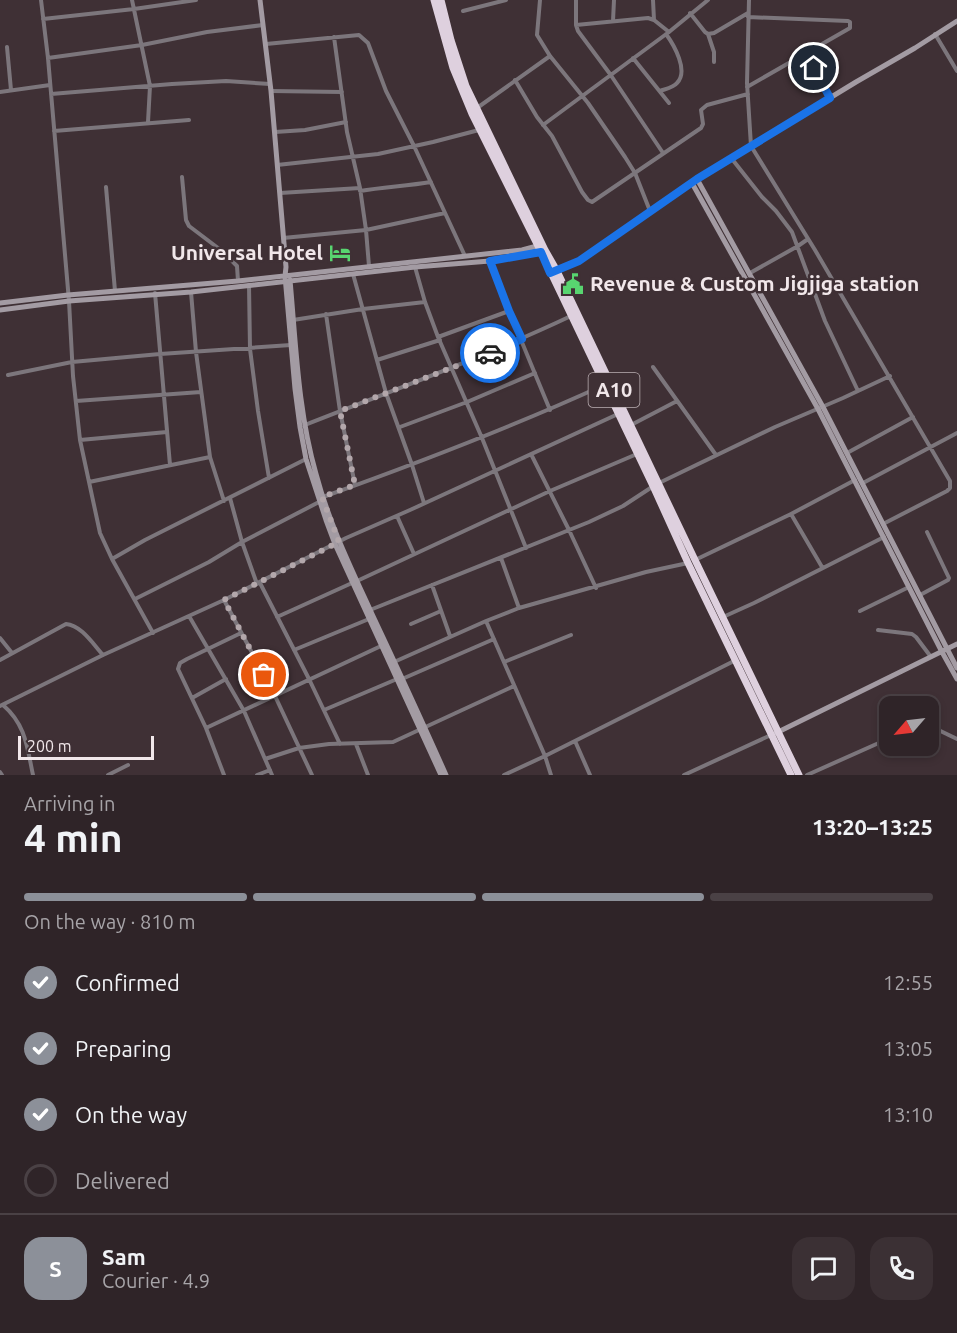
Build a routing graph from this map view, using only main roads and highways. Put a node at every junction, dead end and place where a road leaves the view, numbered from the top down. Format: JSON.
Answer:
{"nodes":[{"id":1,"x":260,"y":0,"type":"edge"},
{"id":2,"x":434,"y":0,"type":"edge"},
{"id":3,"x":441,"y":0,"type":"edge"},
{"id":4,"x":957,"y":21,"type":"edge"},
{"id":5,"x":751,"y":146,"type":"road end"},
{"id":6,"x":694,"y":181,"type":"junction"},
{"id":7,"x":542,"y":248,"type":"junction"},
{"id":8,"x":554,"y":272,"type":"junction"},
{"id":9,"x":287,"y":279,"type":"junction"},
{"id":10,"x":155,"y":292,"type":"junction"},
{"id":11,"x":68,"y":298,"type":"junction"},
{"id":12,"x":0,"y":303,"type":"edge"},
{"id":13,"x":0,"y":310,"type":"edge"},
{"id":14,"x":821,"y":408,"type":"junction"},
{"id":15,"x":302,"y":426,"type":"junction"},
{"id":16,"x":656,"y":485,"type":"junction"},
{"id":17,"x":321,"y":499,"type":"junction"},
{"id":18,"x":691,"y":562,"type":"junction"},
{"id":19,"x":355,"y":582,"type":"junction"},
{"id":20,"x":957,"y":644,"type":"edge"},
{"id":21,"x":944,"y":650,"type":"junction"},
{"id":22,"x":957,"y":668,"type":"edge"},
{"id":23,"x":399,"y":679,"type":"junction"},
{"id":24,"x":957,"y":679,"type":"edge"},
{"id":25,"x":423,"y":729,"type":"junction"},
{"id":26,"x":775,"y":733,"type":"junction"},
{"id":27,"x":441,"y":775,"type":"edge"},
{"id":28,"x":446,"y":775,"type":"edge"},
{"id":29,"x":791,"y":775,"type":"edge"},
{"id":30,"x":799,"y":775,"type":"edge"}],
"edges":[{"from":1,"to":9,"type":"main road"},
{"from":2,"to":7,"type":"highway","number":"A10"},
{"from":3,"to":7,"type":"highway","number":"A10"},
{"from":4,"to":5,"type":"main road"},
{"from":6,"to":8,"type":"main road"},
{"from":6,"to":14,"type":"main road"},
{"from":6,"to":14,"type":"main road"},
{"from":7,"to":8,"type":"highway","number":"A10"},
{"from":7,"to":9,"type":"main road"},
{"from":7,"to":9,"type":"main road"},
{"from":8,"to":16,"type":"highway","number":"A10"},
{"from":8,"to":16,"type":"highway","number":"A10"},
{"from":9,"to":10,"type":"main road"},
{"from":9,"to":10,"type":"main road"},
{"from":9,"to":15,"type":"main road"},
{"from":9,"to":15,"type":"main road"},
{"from":10,"to":11,"type":"main road"},
{"from":10,"to":11,"type":"main road"},
{"from":11,"to":12,"type":"main road"},
{"from":11,"to":13,"type":"main road"},
{"from":14,"to":21,"type":"main road"},
{"from":14,"to":21,"type":"main road"},
{"from":15,"to":17,"type":"main road"},
{"from":15,"to":17,"type":"main road"},
{"from":16,"to":18,"type":"highway","number":"A10"},
{"from":17,"to":19,"type":"main road"},
{"from":18,"to":26,"type":"highway","number":"A10"},
{"from":18,"to":26,"type":"highway","number":"A10"},
{"from":19,"to":23,"type":"main road"},
{"from":19,"to":23,"type":"main road"},
{"from":20,"to":21,"type":"main road"},
{"from":21,"to":22,"type":"main road"},
{"from":21,"to":24,"type":"main road"},
{"from":21,"to":26,"type":"main road"},
{"from":23,"to":25,"type":"main road"},
{"from":25,"to":27,"type":"main road"},
{"from":25,"to":28,"type":"main road"},
{"from":26,"to":29,"type":"highway","number":"A10"},
{"from":26,"to":30,"type":"highway","number":"A10"}]}
